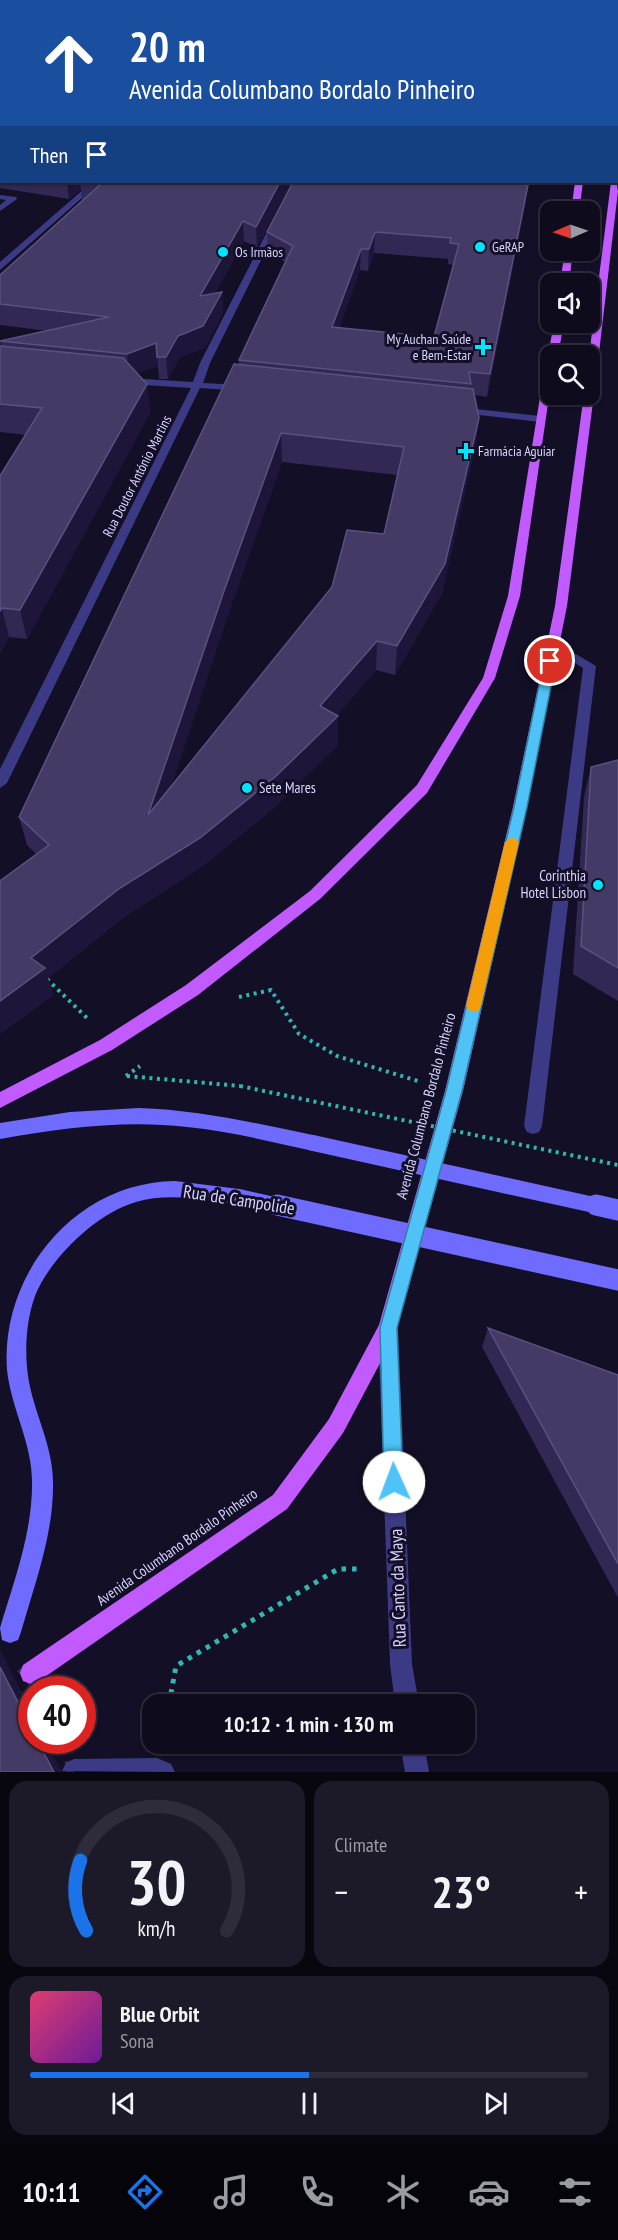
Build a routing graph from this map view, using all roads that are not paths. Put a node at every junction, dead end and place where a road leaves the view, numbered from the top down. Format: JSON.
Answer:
{"nodes":[{"id":1,"x":95,"y":183,"type":"edge"},
{"id":2,"x":579,"y":183,"type":"edge"},
{"id":3,"x":615,"y":183,"type":"edge"},
{"id":4,"x":0,"y":197,"type":"edge"},
{"id":5,"x":576,"y":201,"type":"edge"},
{"id":6,"x":0,"y":209,"type":"edge"},
{"id":7,"x":280,"y":214,"type":"edge"},
{"id":8,"x":0,"y":267,"type":"edge"},
{"id":9,"x":595,"y":345,"type":"edge"},
{"id":10,"x":118,"y":380,"type":"edge"},
{"id":11,"x":197,"y":386,"type":"junction"},
{"id":12,"x":257,"y":390,"type":"edge"},
{"id":13,"x":543,"y":405,"type":"edge"},
{"id":14,"x":588,"y":405,"type":"edge"},
{"id":15,"x":440,"y":409,"type":"edge"},
{"id":16,"x":540,"y":419,"type":"junction"},
{"id":17,"x":554,"y":645,"type":"junction"},
{"id":18,"x":0,"y":783,"type":"edge"},
{"id":19,"x":0,"y":1100,"type":"edge"},
{"id":20,"x":533,"y":1126,"type":"dead end"},
{"id":21,"x":0,"y":1131,"type":"edge"},
{"id":22,"x":618,"y":1210,"type":"edge"},
{"id":23,"x":618,"y":1280,"type":"edge"},
{"id":24,"x":388,"y":1328,"type":"junction"},
{"id":25,"x":10,"y":1632,"type":"dead end"},
{"id":26,"x":31,"y":1673,"type":"tunnel mouth"},
{"id":27,"x":406,"y":1694,"type":"edge"},
{"id":28,"x":414,"y":1754,"type":"edge"},
{"id":29,"x":74,"y":1771,"type":"edge"},
{"id":30,"x":163,"y":1772,"type":"edge"},
{"id":31,"x":417,"y":1772,"type":"edge"}],
"edges":[{"from":1,"to":8,"type":"street"},
{"from":2,"to":5,"type":"main road"},
{"from":3,"to":9,"type":"main road"},
{"from":4,"to":6,"type":"street"},
{"from":7,"to":11,"type":"street","name":"Rua Doutor António Martins"},
{"from":10,"to":11,"type":"street"},
{"from":11,"to":12,"type":"street"},
{"from":11,"to":18,"type":"street","name":"Rua Doutor António Martins"},
{"from":13,"to":16,"type":"main road"},
{"from":14,"to":17,"type":"main road","name":"Avenida Columbano Bordalo Pinheiro"},
{"from":15,"to":16,"type":"street"},
{"from":16,"to":19,"type":"main road"},
{"from":17,"to":20,"type":"street"},
{"from":17,"to":24,"type":"main road","name":"Avenida Columbano Bordalo Pinheiro"},
{"from":21,"to":22,"type":"main road","bridge":true},
{"from":23,"to":25,"type":"main road","name":"Rua de Campolide","bridge":true},
{"from":24,"to":26,"type":"main road","name":"Avenida Columbano Bordalo Pinheiro"},
{"from":24,"to":27,"type":"street","name":"Rua Canto da Maya"},
{"from":28,"to":31,"type":"street"},
{"from":29,"to":30,"type":"street"}]}
